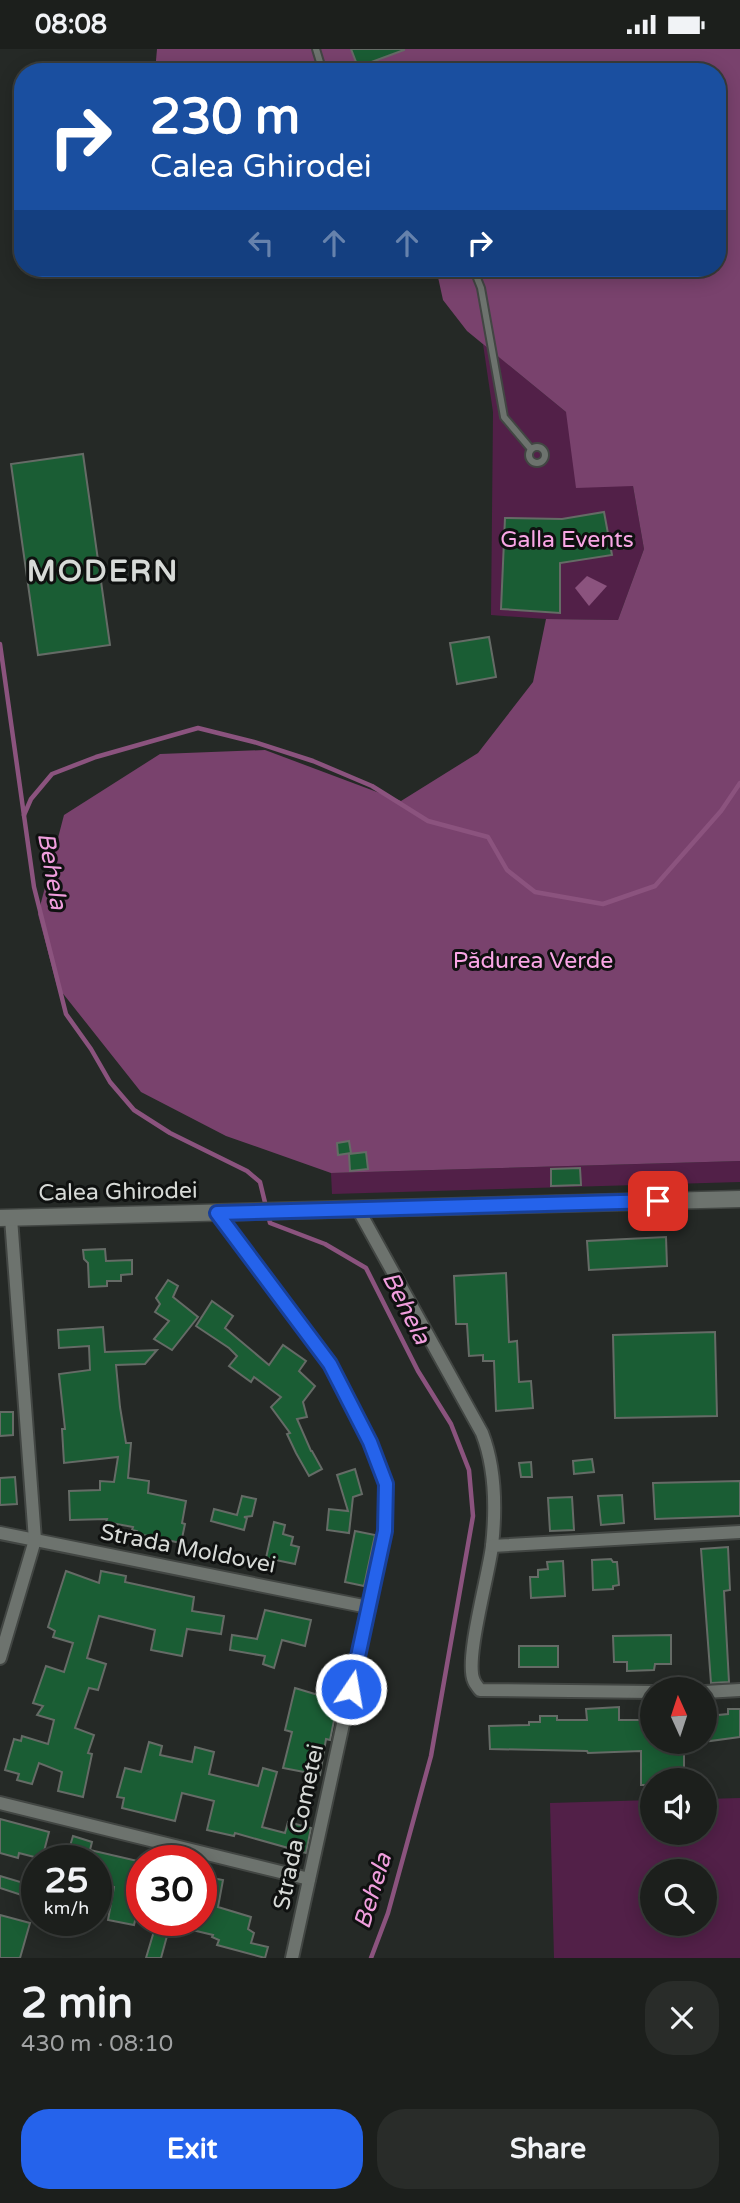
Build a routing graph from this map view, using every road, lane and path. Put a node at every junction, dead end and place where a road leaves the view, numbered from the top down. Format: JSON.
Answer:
{"nodes":[{"id":1,"x":477,"y":277,"type":"edge"},
{"id":2,"x":531,"y":449,"type":"dead end"},
{"id":3,"x":740,"y":1199,"type":"edge"},
{"id":4,"x":358,"y":1209,"type":"junction"},
{"id":5,"x":217,"y":1213,"type":"junction"},
{"id":6,"x":5,"y":1218,"type":"edge"},
{"id":7,"x":740,"y":1532,"type":"edge"},
{"id":8,"x":0,"y":1533,"type":"edge"},
{"id":9,"x":35,"y":1540,"type":"junction"},
{"id":10,"x":492,"y":1546,"type":"junction"},
{"id":11,"x":368,"y":1607,"type":"junction"},
{"id":12,"x":0,"y":1658,"type":"edge"},
{"id":13,"x":740,"y":1690,"type":"edge"},
{"id":14,"x":718,"y":1691,"type":"edge"},
{"id":15,"x":640,"y":1692,"type":"edge"},
{"id":16,"x":0,"y":1803,"type":"edge"},
{"id":17,"x":309,"y":1879,"type":"junction"},
{"id":18,"x":292,"y":1958,"type":"edge"}],
"edges":[{"from":1,"to":2,"type":"lane"},
{"from":3,"to":4,"type":"street","name":"Calea Ghirodei"},
{"from":4,"to":5,"type":"street","name":"Calea Ghirodei"},
{"from":4,"to":10,"type":"street"},
{"from":5,"to":6,"type":"street","name":"Calea Ghirodei"},
{"from":5,"to":11,"type":"street","name":"Strada Cometei"},
{"from":6,"to":9,"type":"street"},
{"from":7,"to":10,"type":"street"},
{"from":8,"to":9,"type":"street","name":"Strada Moldovei"},
{"from":9,"to":11,"type":"street","name":"Strada Moldovei"},
{"from":9,"to":12,"type":"street"},
{"from":10,"to":15,"type":"street"},
{"from":11,"to":17,"type":"street","name":"Strada Cometei"},
{"from":13,"to":14,"type":"street"},
{"from":16,"to":17,"type":"street"},
{"from":17,"to":18,"type":"street","name":"Strada Cometei"}]}
